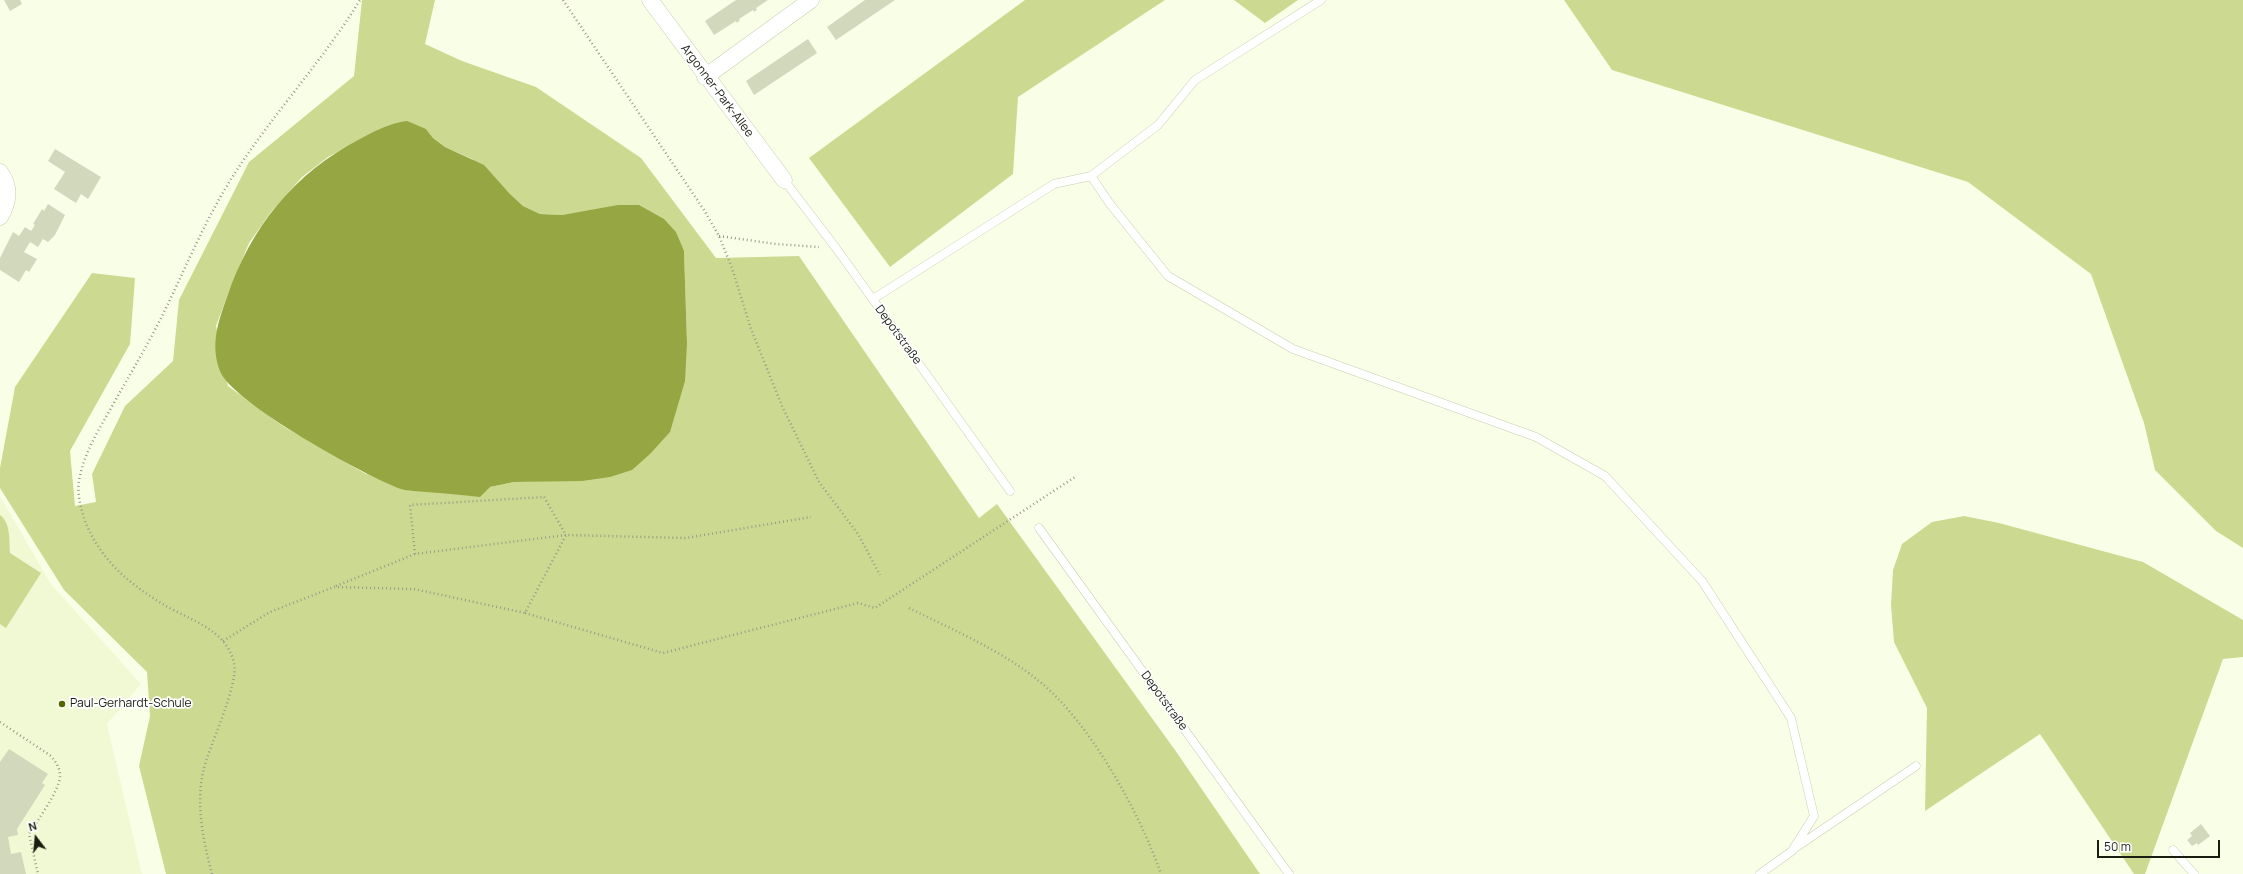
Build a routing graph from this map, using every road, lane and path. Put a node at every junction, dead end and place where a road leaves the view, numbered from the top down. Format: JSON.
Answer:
{"nodes":[{"id":1,"x":360,"y":0,"type":"edge"},
{"id":2,"x":563,"y":0,"type":"edge"},
{"id":3,"x":650,"y":0,"type":"edge"},
{"id":4,"x":811,"y":0,"type":"edge"},
{"id":5,"x":1321,"y":0,"type":"edge"},
{"id":6,"x":705,"y":77,"type":"junction"},
{"id":7,"x":0,"y":172,"type":"edge"},
{"id":8,"x":1092,"y":176,"type":"junction"},
{"id":9,"x":784,"y":180,"type":"joint"},
{"id":10,"x":0,"y":217,"type":"edge"},
{"id":11,"x":719,"y":236,"type":"junction"},
{"id":12,"x":836,"y":248,"type":"junction"},
{"id":13,"x":873,"y":299,"type":"junction"},
{"id":14,"x":1075,"y":477,"type":"dead end"},
{"id":15,"x":1010,"y":491,"type":"dead end"},
{"id":16,"x":811,"y":517,"type":"dead end"},
{"id":17,"x":1039,"y":528,"type":"dead end"},
{"id":18,"x":566,"y":535,"type":"junction"},
{"id":19,"x":415,"y":554,"type":"junction"},
{"id":20,"x":880,"y":575,"type":"dead end"},
{"id":21,"x":334,"y":587,"type":"junction"},
{"id":22,"x":909,"y":608,"type":"dead end"},
{"id":23,"x":525,"y":613,"type":"junction"},
{"id":24,"x":223,"y":641,"type":"junction"},
{"id":25,"x":0,"y":722,"type":"edge"},
{"id":26,"x":1916,"y":766,"type":"dead end"},
{"id":27,"x":2173,"y":850,"type":"dead end"},
{"id":28,"x":1792,"y":851,"type":"junction"},
{"id":29,"x":38,"y":874,"type":"edge"},
{"id":30,"x":212,"y":874,"type":"edge"},
{"id":31,"x":1161,"y":874,"type":"edge"},
{"id":32,"x":1289,"y":874,"type":"edge"},
{"id":33,"x":1760,"y":874,"type":"edge"},
{"id":34,"x":2194,"y":874,"type":"edge"}],
"edges":[{"from":1,"to":24,"type":"path"},
{"from":2,"to":11,"type":"path"},
{"from":3,"to":6,"type":"street","name":"Argonner-Park-Allee"},
{"from":4,"to":6,"type":"street"},
{"from":5,"to":8,"type":"lane"},
{"from":6,"to":9,"type":"street","name":"Argonner-Park-Allee"},
{"from":7,"to":10,"type":"street"},
{"from":8,"to":13,"type":"lane"},
{"from":8,"to":28,"type":"lane"},
{"from":9,"to":12,"type":"lane","name":"Depotstraße"},
{"from":11,"to":12,"type":"path"},
{"from":11,"to":20,"type":"path"},
{"from":12,"to":13,"type":"lane","name":"Depotstraße"},
{"from":13,"to":15,"type":"lane","name":"Depotstraße"},
{"from":14,"to":23,"type":"path"},
{"from":16,"to":18,"type":"path"},
{"from":17,"to":32,"type":"lane","name":"Depotstraße"},
{"from":18,"to":19,"type":"path"},
{"from":18,"to":19,"type":"path"},
{"from":18,"to":23,"type":"path"},
{"from":19,"to":21,"type":"path"},
{"from":21,"to":23,"type":"path"},
{"from":21,"to":24,"type":"path"},
{"from":22,"to":31,"type":"path"},
{"from":24,"to":30,"type":"path"},
{"from":25,"to":29,"type":"path"},
{"from":26,"to":28,"type":"lane"},
{"from":27,"to":34,"type":"lane"},
{"from":28,"to":33,"type":"lane"}]}
